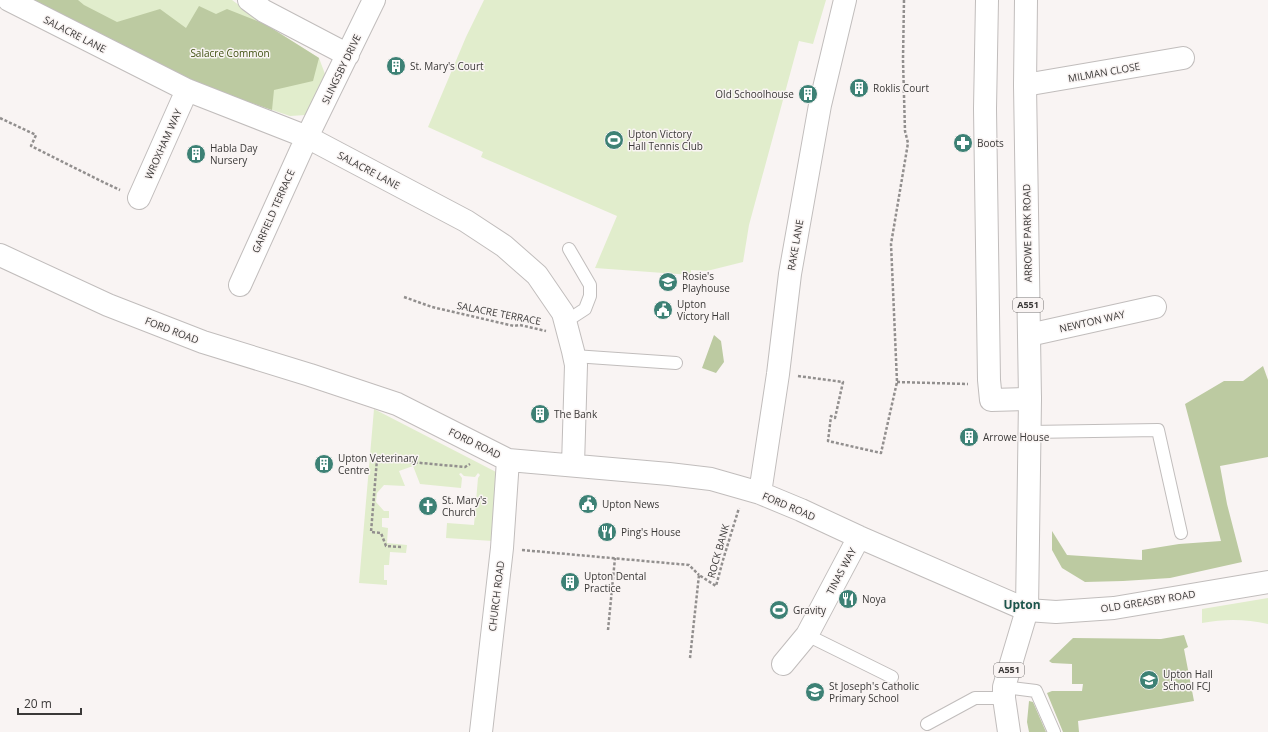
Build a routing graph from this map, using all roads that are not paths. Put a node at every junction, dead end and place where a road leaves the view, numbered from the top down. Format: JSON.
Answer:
{"nodes":[{"id":1,"x":9,"y":0,"type":"edge"},
{"id":2,"x":249,"y":0,"type":"edge"},
{"id":3,"x":374,"y":0,"type":"edge"},
{"id":4,"x":846,"y":0,"type":"edge"},
{"id":5,"x":987,"y":0,"type":"edge"},
{"id":6,"x":1026,"y":0,"type":"edge"},
{"id":7,"x":348,"y":55,"type":"junction"},
{"id":8,"x":1183,"y":58,"type":"dead end"},
{"id":9,"x":1025,"y":85,"type":"junction"},
{"id":10,"x":188,"y":90,"type":"junction"},
{"id":11,"x":307,"y":137,"type":"junction"},
{"id":12,"x":139,"y":198,"type":"road end"},
{"id":13,"x":568,"y":249,"type":"dead end"},
{"id":14,"x":0,"y":255,"type":"edge"},
{"id":15,"x":240,"y":285,"type":"dead end"},
{"id":16,"x":1155,"y":307,"type":"dead end"},
{"id":17,"x":1029,"y":335,"type":"junction"},
{"id":18,"x":570,"y":338,"type":"junction"},
{"id":19,"x":676,"y":363,"type":"dead end"},
{"id":20,"x":1030,"y":399,"type":"junction"},
{"id":21,"x":1030,"y":432,"type":"junction"},
{"id":22,"x":508,"y":460,"type":"junction"},
{"id":23,"x":573,"y":465,"type":"junction"},
{"id":24,"x":752,"y":491,"type":"junction"},
{"id":25,"x":1181,"y":533,"type":"dead end"},
{"id":26,"x":859,"y":537,"type":"junction"},
{"id":27,"x":1268,"y":582,"type":"edge"},
{"id":28,"x":1027,"y":610,"type":"junction"},
{"id":29,"x":807,"y":635,"type":"junction"},
{"id":30,"x":783,"y":664,"type":"dead end"},
{"id":31,"x":892,"y":677,"type":"dead end"},
{"id":32,"x":1004,"y":692,"type":"junction"},
{"id":33,"x":927,"y":724,"type":"dead end"},
{"id":34,"x":480,"y":732,"type":"edge"},
{"id":35,"x":1009,"y":732,"type":"edge"},
{"id":36,"x":1054,"y":732,"type":"edge"}],
"edges":[{"from":1,"to":10,"type":"street","name":"SALACRE LANE"},
{"from":2,"to":7,"type":"street"},
{"from":3,"to":7,"type":"street","name":"SLINGSBY DRIVE"},
{"from":4,"to":24,"type":"street","name":"RAKE LANE"},
{"from":5,"to":20,"type":"street"},
{"from":6,"to":9,"type":"street","name":"ARROWE PARK ROAD","number":"A551"},
{"from":7,"to":11,"type":"street","name":"SLINGSBY DRIVE"},
{"from":8,"to":9,"type":"street","name":"MILMAN CLOSE"},
{"from":9,"to":17,"type":"street","name":"ARROWE PARK ROAD","number":"A551"},
{"from":10,"to":11,"type":"street","name":"SALACRE LANE"},
{"from":10,"to":12,"type":"street","name":"WROXHAM WAY"},
{"from":11,"to":15,"type":"street","name":"GARFIELD TERRACE"},
{"from":11,"to":18,"type":"street","name":"SALACRE LANE"},
{"from":13,"to":18,"type":"lane"},
{"from":14,"to":22,"type":"street","name":"FORD ROAD"},
{"from":16,"to":17,"type":"street","name":"NEWTON WAY"},
{"from":17,"to":20,"type":"street","name":"ARROWE PARK ROAD","number":"A551"},
{"from":18,"to":19,"type":"lane"},
{"from":18,"to":23,"type":"street","name":"SALACRE LANE"},
{"from":20,"to":21,"type":"street","name":"ARROWE PARK ROAD","number":"A551"},
{"from":21,"to":25,"type":"lane"},
{"from":21,"to":28,"type":"street","name":"ARROWE PARK ROAD","number":"A551"},
{"from":22,"to":23,"type":"street","name":"FORD ROAD"},
{"from":22,"to":34,"type":"street","name":"CHURCH ROAD"},
{"from":23,"to":24,"type":"street","name":"FORD ROAD"},
{"from":24,"to":26,"type":"street","name":"FORD ROAD"},
{"from":26,"to":28,"type":"street","name":"FORD ROAD"},
{"from":26,"to":29,"type":"street","name":"TINAS WAY"},
{"from":27,"to":28,"type":"street","name":"OLD GREASBY ROAD"},
{"from":28,"to":32,"type":"street","number":"A551"},
{"from":29,"to":30,"type":"street","name":"TINAS WAY"},
{"from":29,"to":31,"type":"lane"},
{"from":32,"to":33,"type":"lane"},
{"from":32,"to":35,"type":"street","number":"A551"},
{"from":32,"to":36,"type":"lane"}]}
